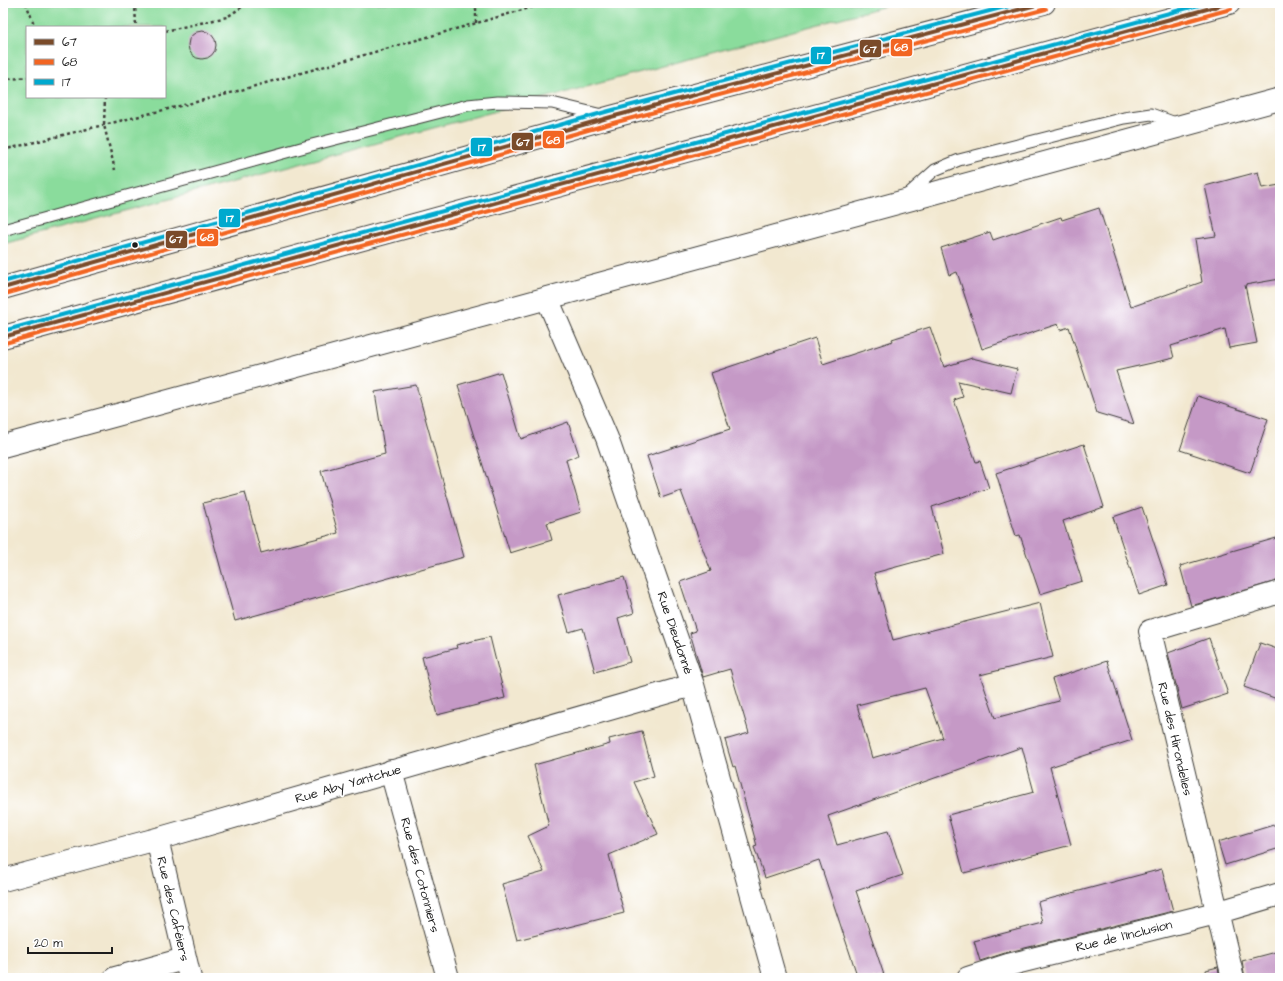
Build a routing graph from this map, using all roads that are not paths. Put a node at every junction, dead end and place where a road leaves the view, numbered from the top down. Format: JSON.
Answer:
{"nodes":[{"id":1,"x":1044,"y":3,"type":"edge"},
{"id":2,"x":1228,"y":3,"type":"edge"},
{"id":3,"x":1280,"y":99,"type":"edge"},
{"id":4,"x":611,"y":117,"type":"junction"},
{"id":5,"x":3,"y":230,"type":"edge"},
{"id":6,"x":3,"y":288,"type":"edge"},
{"id":7,"x":547,"y":298,"type":"junction"},
{"id":8,"x":3,"y":337,"type":"edge"},
{"id":9,"x":3,"y":446,"type":"edge"},
{"id":10,"x":1280,"y":592,"type":"edge"},
{"id":11,"x":693,"y":685,"type":"junction"},
{"id":12,"x":391,"y":771,"type":"junction"},
{"id":13,"x":157,"y":839,"type":"junction"},
{"id":14,"x":3,"y":880,"type":"edge"},
{"id":15,"x":1280,"y":894,"type":"edge"},
{"id":16,"x":1216,"y":913,"type":"junction"},
{"id":17,"x":187,"y":969,"type":"edge"},
{"id":18,"x":1010,"y":971,"type":"edge"},
{"id":19,"x":115,"y":978,"type":"edge"},
{"id":20,"x":448,"y":978,"type":"edge"},
{"id":21,"x":775,"y":978,"type":"edge"},
{"id":22,"x":968,"y":978,"type":"edge"},
{"id":23,"x":1233,"y":978,"type":"edge"}],
"edges":[{"from":1,"to":4,"type":"main road"},
{"from":2,"to":8,"type":"main road"},
{"from":3,"to":7,"type":"main road"},
{"from":4,"to":5,"type":"lane"},
{"from":4,"to":6,"type":"main road"},
{"from":7,"to":9,"type":"main road"},
{"from":7,"to":11,"type":"main road","name":"Rue Dieudonné"},
{"from":10,"to":16,"type":"main road","name":"Rue des Hirondelles"},
{"from":11,"to":12,"type":"main road","name":"Rue Aby Yantchue"},
{"from":11,"to":21,"type":"main road","name":"Rue Dieudonné"},
{"from":12,"to":13,"type":"main road","name":"Rue Aby Yantchue"},
{"from":12,"to":20,"type":"main road","name":"Rue des Cotonniers"},
{"from":13,"to":14,"type":"main road","name":"Rue Aby Yantchue"},
{"from":13,"to":17,"type":"main road","name":"Rue des Caféiers"},
{"from":15,"to":16,"type":"main road","name":"Rue de l'Inclusion"},
{"from":16,"to":18,"type":"main road","name":"Rue de l'Inclusion"},
{"from":16,"to":23,"type":"main road","name":"Rue des Hirondelles"},
{"from":17,"to":19,"type":"main road"},
{"from":18,"to":22,"type":"main road","name":"Rue de l'Inclusion"}]}
